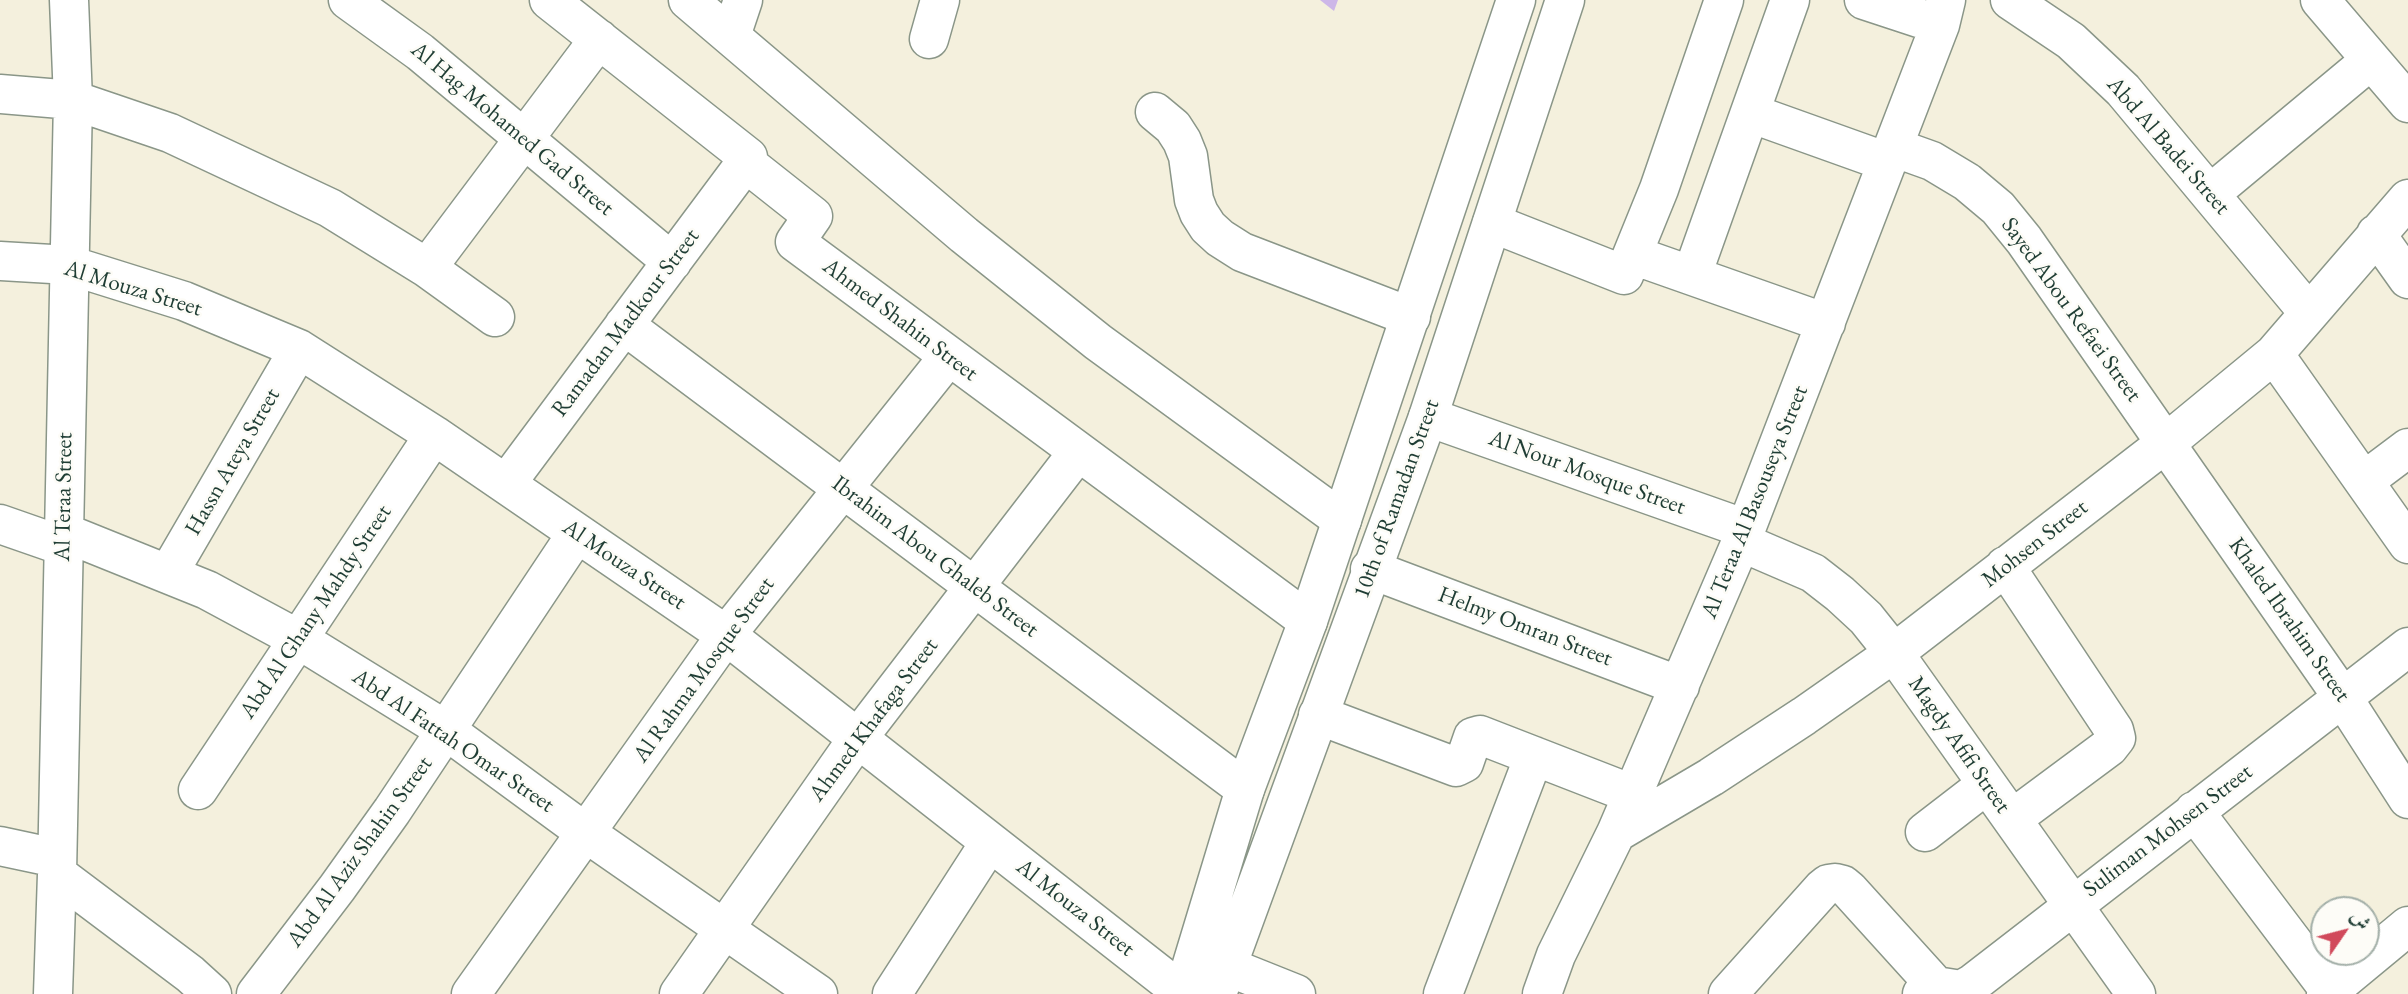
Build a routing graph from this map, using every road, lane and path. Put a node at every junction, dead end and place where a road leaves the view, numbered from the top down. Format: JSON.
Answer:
{"nodes":[{"id":1,"x":69,"y":0,"type":"edge"},
{"id":2,"x":348,"y":0,"type":"edge"},
{"id":3,"x":549,"y":0,"type":"edge"},
{"id":4,"x":688,"y":0,"type":"edge"},
{"id":5,"x":743,"y":0,"type":"edge"},
{"id":6,"x":940,"y":0,"type":"edge"},
{"id":7,"x":1516,"y":0,"type":"edge"},
{"id":8,"x":1565,"y":0,"type":"edge"},
{"id":9,"x":1724,"y":0,"type":"edge"},
{"id":10,"x":1790,"y":0,"type":"edge"},
{"id":11,"x":1864,"y":0,"type":"edge"},
{"id":12,"x":2010,"y":0,"type":"edge"},
{"id":13,"x":2320,"y":0,"type":"edge"},
{"id":14,"x":1943,"y":12,"type":"edge"},
{"id":15,"x":731,"y":36,"type":"junction"},
{"id":16,"x":599,"y":39,"type":"junction"},
{"id":17,"x":929,"y":39,"type":"dead end"},
{"id":18,"x":2371,"y":60,"type":"junction"},
{"id":19,"x":0,"y":94,"type":"edge"},
{"id":20,"x":73,"y":100,"type":"junction"},
{"id":21,"x":2408,"y":103,"type":"edge"},
{"id":22,"x":1155,"y":112,"type":"dead end"},
{"id":23,"x":1750,"y":113,"type":"junction"},
{"id":24,"x":524,"y":139,"type":"junction"},
{"id":25,"x":1890,"y":155,"type":"junction"},
{"id":26,"x":746,"y":162,"type":"junction"},
{"id":27,"x":2210,"y":194,"type":"junction"},
{"id":28,"x":2408,"y":198,"type":"edge"},
{"id":29,"x":1492,"y":223,"type":"junction"},
{"id":30,"x":2376,"y":234,"type":"junction"},
{"id":31,"x":1633,"y":255,"type":"junction"},
{"id":32,"x":0,"y":261,"type":"edge"},
{"id":33,"x":672,"y":262,"type":"junction"},
{"id":34,"x":69,"y":265,"type":"junction"},
{"id":35,"x":427,"y":268,"type":"junction"},
{"id":36,"x":1692,"y":275,"type":"junction"},
{"id":37,"x":2408,"y":279,"type":"edge"},
{"id":38,"x":1423,"y":281,"type":"junction"},
{"id":39,"x":1467,"y":302,"type":"junction"},
{"id":40,"x":2308,"y":312,"type":"junction"},
{"id":41,"x":495,"y":317,"type":"dead end"},
{"id":42,"x":1411,"y":317,"type":"junction"},
{"id":43,"x":1826,"y":323,"type":"junction"},
{"id":44,"x":624,"y":326,"type":"junction"},
{"id":45,"x":299,"y":349,"type":"junction"},
{"id":46,"x":2274,"y":354,"type":"junction"},
{"id":47,"x":949,"y":356,"type":"junction"},
{"id":48,"x":1428,"y":417,"type":"junction"},
{"id":49,"x":434,"y":435,"type":"junction"},
{"id":50,"x":2166,"y":443,"type":"junction"},
{"id":51,"x":2408,"y":448,"type":"edge"},
{"id":52,"x":1078,"y":452,"type":"junction"},
{"id":53,"x":2364,"y":481,"type":"junction"},
{"id":54,"x":506,"y":484,"type":"junction"},
{"id":55,"x":843,"y":489,"type":"junction"},
{"id":56,"x":1342,"y":520,"type":"junction"},
{"id":57,"x":0,"y":524,"type":"edge"},
{"id":58,"x":577,"y":533,"type":"junction"},
{"id":59,"x":1744,"y":536,"type":"junction"},
{"id":60,"x":63,"y":539,"type":"junction"},
{"id":61,"x":2408,"y":544,"type":"edge"},
{"id":62,"x":2006,"y":566,"type":"junction"},
{"id":63,"x":1370,"y":569,"type":"junction"},
{"id":64,"x":168,"y":574,"type":"junction"},
{"id":65,"x":974,"y":587,"type":"junction"},
{"id":66,"x":1308,"y":621,"type":"junction"},
{"id":67,"x":726,"y":635,"type":"junction"},
{"id":68,"x":298,"y":639,"type":"junction"},
{"id":69,"x":2408,"y":647,"type":"edge"},
{"id":70,"x":1894,"y":653,"type":"junction"},
{"id":71,"x":1680,"y":686,"type":"junction"},
{"id":72,"x":2343,"y":698,"type":"junction"},
{"id":73,"x":1318,"y":715,"type":"junction"},
{"id":74,"x":447,"y":731,"type":"junction"},
{"id":75,"x":858,"y":738,"type":"junction"},
{"id":76,"x":1534,"y":756,"type":"junction"},
{"id":77,"x":1986,"y":785,"type":"junction"},
{"id":78,"x":1245,"y":789,"type":"junction"},
{"id":79,"x":198,"y":790,"type":"dead end"},
{"id":80,"x":1632,"y":794,"type":"junction"},
{"id":81,"x":2408,"y":799,"type":"edge"},
{"id":82,"x":2194,"y":811,"type":"junction"},
{"id":83,"x":2012,"y":819,"type":"junction"},
{"id":84,"x":586,"y":832,"type":"junction"},
{"id":85,"x":1925,"y":832,"type":"dead end"},
{"id":86,"x":1616,"y":833,"type":"junction"},
{"id":87,"x":990,"y":842,"type":"junction"},
{"id":88,"x":0,"y":846,"type":"edge"},
{"id":89,"x":57,"y":866,"type":"junction"},
{"id":90,"x":2071,"y":905,"type":"junction"},
{"id":91,"x":2408,"y":926,"type":"edge"},
{"id":92,"x":725,"y":928,"type":"junction"},
{"id":93,"x":1202,"y":987,"type":"edge"},
{"id":94,"x":2339,"y":989,"type":"edge"},
{"id":95,"x":1929,"y":990,"type":"edge"},
{"id":96,"x":53,"y":994,"type":"edge"},
{"id":97,"x":212,"y":994,"type":"edge"},
{"id":98,"x":256,"y":994,"type":"edge"},
{"id":99,"x":471,"y":994,"type":"edge"},
{"id":100,"x":679,"y":994,"type":"edge"},
{"id":101,"x":818,"y":994,"type":"edge"},
{"id":102,"x":892,"y":994,"type":"edge"},
{"id":103,"x":1296,"y":994,"type":"edge"},
{"id":104,"x":1443,"y":994,"type":"edge"},
{"id":105,"x":1542,"y":994,"type":"edge"},
{"id":106,"x":1728,"y":994,"type":"edge"},
{"id":107,"x":2136,"y":994,"type":"edge"}],
"edges":[{"from":1,"to":20,"type":"street","name":"Al Teraa Street"},
{"from":2,"to":24,"type":"street","name":"Al Hag Mohamed Gad Street"},
{"from":3,"to":16,"type":"street","name":"Ahmed Shahin Street"},
{"from":4,"to":15,"type":"street"},
{"from":5,"to":15,"type":"street"},
{"from":6,"to":17,"type":"street"},
{"from":7,"to":38,"type":"street","name":"10th of Ramadan Street"},
{"from":8,"to":29,"type":"street","name":"10th of Ramadan Street"},
{"from":9,"to":31,"type":"street"},
{"from":10,"to":23,"type":"street"},
{"from":11,"to":14,"type":"street"},
{"from":12,"to":27,"type":"street","name":"Abd Al Badei Street"},
{"from":13,"to":18,"type":"street"},
{"from":14,"to":25,"type":"street","name":"Al Teraa Al Basouseya Street"},
{"from":15,"to":56,"type":"street"},
{"from":16,"to":24,"type":"street"},
{"from":16,"to":26,"type":"street","name":"Ahmed Shahin Street"},
{"from":18,"to":21,"type":"street"},
{"from":18,"to":27,"type":"street"},
{"from":19,"to":20,"type":"street"},
{"from":20,"to":34,"type":"street","name":"Al Teraa Street"},
{"from":20,"to":35,"type":"street"},
{"from":22,"to":42,"type":"street"},
{"from":23,"to":25,"type":"street","name":"Sayed Abou Refaei Street"},
{"from":23,"to":36,"type":"street"},
{"from":24,"to":33,"type":"street","name":"Al Hag Mohamed Gad Street"},
{"from":24,"to":35,"type":"street"},
{"from":25,"to":43,"type":"street","name":"Al Teraa Al Basouseya Street"},
{"from":25,"to":50,"type":"street","name":"Sayed Abou Refaei Street"},
{"from":26,"to":33,"type":"street","name":"Ramadan Madkour Street"},
{"from":26,"to":47,"type":"street","name":"Ahmed Shahin Street"},
{"from":27,"to":40,"type":"street","name":"Abd Al Badei Street"},
{"from":28,"to":30,"type":"street","name":"Mohsen Street"},
{"from":29,"to":31,"type":"street"},
{"from":29,"to":39,"type":"street","name":"10th of Ramadan Street"},
{"from":30,"to":37,"type":"street"},
{"from":30,"to":40,"type":"street","name":"Mohsen Street"},
{"from":31,"to":36,"type":"street"},
{"from":32,"to":34,"type":"street","name":"Al Mouza Street"},
{"from":33,"to":44,"type":"street","name":"Ramadan Madkour Street"},
{"from":34,"to":45,"type":"street","name":"Al Mouza Street"},
{"from":34,"to":60,"type":"street","name":"Al Teraa Street"},
{"from":35,"to":41,"type":"street"},
{"from":36,"to":43,"type":"street"},
{"from":38,"to":39,"type":"street"},
{"from":38,"to":42,"type":"street","name":"10th of Ramadan Street"},
{"from":39,"to":48,"type":"street","name":"10th of Ramadan Street"},
{"from":40,"to":46,"type":"street","name":"Mohsen Street"},
{"from":42,"to":56,"type":"street","name":"10th of Ramadan Street"},
{"from":43,"to":59,"type":"street","name":"Al Teraa Al Basouseya Street"},
{"from":44,"to":54,"type":"street","name":"Ramadan Madkour Street"},
{"from":44,"to":55,"type":"street","name":"Ibrahim Abou Ghaleb Street"},
{"from":45,"to":49,"type":"street","name":"Al Mouza Street"},
{"from":45,"to":64,"type":"street","name":"Hassn Ateya Street"},
{"from":46,"to":50,"type":"street","name":"Mohsen Street"},
{"from":46,"to":53,"type":"street"},
{"from":47,"to":52,"type":"street","name":"Ahmed Shahin Street"},
{"from":47,"to":55,"type":"street","name":"Al Rahma Mosque Street"},
{"from":48,"to":59,"type":"street","name":"Al Nour Mosque Street"},
{"from":48,"to":63,"type":"street","name":"10th of Ramadan Street"},
{"from":49,"to":54,"type":"street","name":"Al Mouza Street"},
{"from":49,"to":68,"type":"street","name":"Abd Al Ghany Mahdy Street"},
{"from":50,"to":62,"type":"street","name":"Mohsen Street"},
{"from":50,"to":72,"type":"street","name":"Khaled Ibrahim Street"},
{"from":51,"to":53,"type":"street"},
{"from":52,"to":65,"type":"street","name":"Ahmed Khafaga Street"},
{"from":52,"to":66,"type":"street","name":"Ahmed Shahin Street"},
{"from":53,"to":61,"type":"street"},
{"from":54,"to":58,"type":"street","name":"Al Mouza Street"},
{"from":55,"to":65,"type":"street","name":"Ibrahim Abou Ghaleb Street"},
{"from":55,"to":67,"type":"street","name":"Al Rahma Mosque Street"},
{"from":56,"to":66,"type":"street","name":"10th of Ramadan Street"},
{"from":57,"to":60,"type":"street","name":"Abd Al Fattah Omar Street"},
{"from":58,"to":67,"type":"street","name":"Al Mouza Street"},
{"from":58,"to":74,"type":"street","name":"Abd Al Aziz Shahin Street"},
{"from":59,"to":70,"type":"street","name":"Magdy Afifi Street"},
{"from":59,"to":71,"type":"street","name":"Al Teraa Al Basouseya Street"},
{"from":60,"to":64,"type":"street","name":"Abd Al Fattah Omar Street"},
{"from":60,"to":89,"type":"street","name":"Al Teraa Street"},
{"from":62,"to":70,"type":"street","name":"Mohsen Street"},
{"from":62,"to":83,"type":"street"},
{"from":63,"to":71,"type":"street","name":"Helmy Omran Street"},
{"from":63,"to":73,"type":"street","name":"10th of Ramadan Street"},
{"from":64,"to":68,"type":"street","name":"Abd Al Fattah Omar Street"},
{"from":65,"to":75,"type":"street","name":"Ahmed Khafaga Street"},
{"from":65,"to":78,"type":"street","name":"Ibrahim Abou Ghaleb Street"},
{"from":66,"to":78,"type":"street","name":"10th of Ramadan Street"},
{"from":67,"to":75,"type":"street","name":"Al Mouza Street"},
{"from":67,"to":84,"type":"street","name":"Al Rahma Mosque Street"},
{"from":68,"to":74,"type":"street","name":"Abd Al Fattah Omar Street"},
{"from":68,"to":79,"type":"street","name":"Abd Al Ghany Mahdy Street"},
{"from":69,"to":72,"type":"street","name":"Suliman Mohsen Street"},
{"from":70,"to":77,"type":"street","name":"Magdy Afifi Street"},
{"from":70,"to":86,"type":"street","name":"Mohsen Street"},
{"from":71,"to":80,"type":"street","name":"Al Teraa Al Basouseya Street"},
{"from":72,"to":81,"type":"street","name":"Khaled Ibrahim Street"},
{"from":72,"to":82,"type":"street","name":"Suliman Mohsen Street"},
{"from":73,"to":76,"type":"street"},
{"from":73,"to":93,"type":"street","name":"10th of Ramadan Street"},
{"from":74,"to":84,"type":"street","name":"Abd Al Fattah Omar Street"},
{"from":74,"to":98,"type":"street","name":"Abd Al Aziz Shahin Street"},
{"from":75,"to":87,"type":"street","name":"Al Mouza Street"},
{"from":75,"to":92,"type":"street","name":"Ahmed Khafaga Street"},
{"from":76,"to":80,"type":"street"},
{"from":76,"to":104,"type":"street"},
{"from":77,"to":83,"type":"street","name":"Magdy Afifi Street"},
{"from":77,"to":85,"type":"street"},
{"from":78,"to":93,"type":"street","name":"10th of Ramadan Street"},
{"from":80,"to":86,"type":"street","name":"Al Teraa Al Basouseya Street"},
{"from":82,"to":90,"type":"street","name":"Suliman Mohsen Street"},
{"from":82,"to":94,"type":"street"},
{"from":83,"to":90,"type":"street","name":"Magdy Afifi Street"},
{"from":84,"to":92,"type":"street","name":"Abd Al Fattah Omar Street"},
{"from":84,"to":99,"type":"street","name":"Al Rahma Mosque Street"},
{"from":86,"to":105,"type":"street","name":"Al Teraa Al Basouseya Street"},
{"from":87,"to":93,"type":"street","name":"Al Mouza Street"},
{"from":87,"to":102,"type":"street"},
{"from":88,"to":89,"type":"street"},
{"from":89,"to":96,"type":"street","name":"Al Teraa Street"},
{"from":89,"to":97,"type":"street"},
{"from":90,"to":95,"type":"street","name":"Suliman Mohsen Street"},
{"from":90,"to":107,"type":"street","name":"Magdy Afifi Street"},
{"from":91,"to":94,"type":"street"},
{"from":92,"to":100,"type":"street","name":"Ahmed Khafaga Street"},
{"from":92,"to":101,"type":"street","name":"Abd Al Fattah Omar Street"},
{"from":93,"to":103,"type":"street","name":"Al Mouza Street"},
{"from":95,"to":106,"type":"street"}]}
